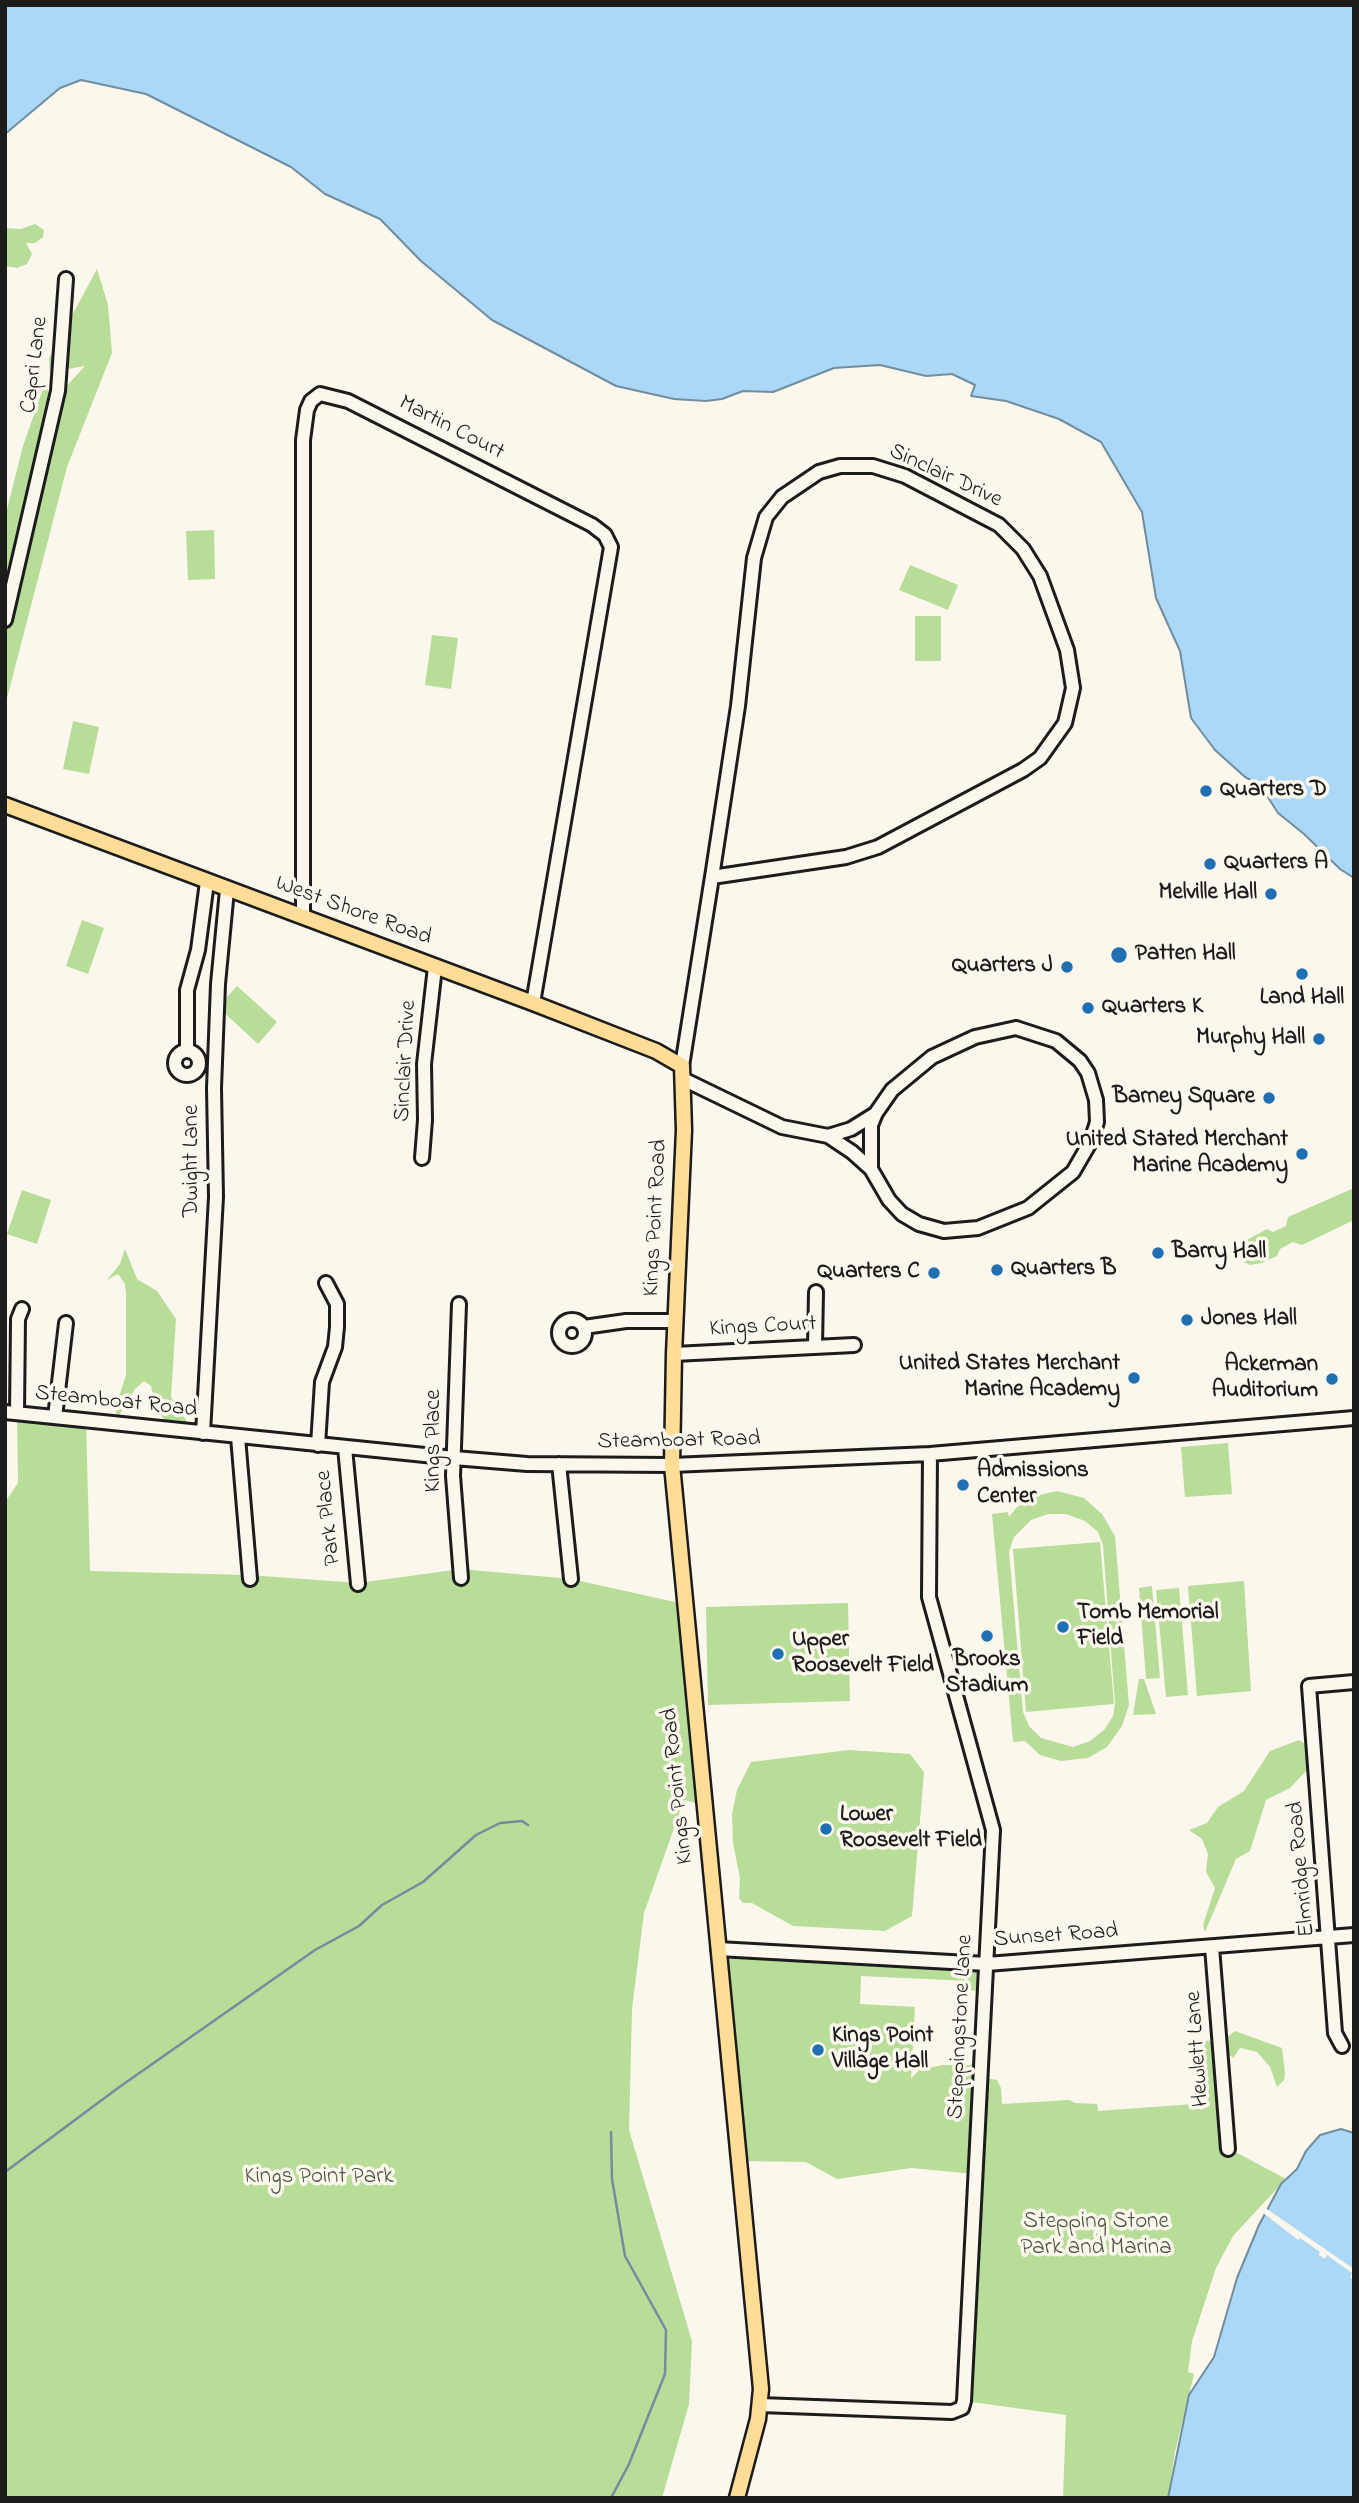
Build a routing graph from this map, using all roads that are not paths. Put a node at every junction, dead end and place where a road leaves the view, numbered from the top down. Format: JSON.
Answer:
{"nodes":[{"id":1,"x":66,"y":279,"type":"dead end"},
{"id":2,"x":5,"y":620,"type":"edge"},
{"id":3,"x":5,"y":805,"type":"edge"},
{"id":4,"x":712,"y":877,"type":"junction"},
{"id":5,"x":207,"y":882,"type":"junction"},
{"id":6,"x":227,"y":890,"type":"junction"},
{"id":7,"x":303,"y":917,"type":"junction"},
{"id":8,"x":435,"y":967,"type":"junction"},
{"id":9,"x":533,"y":1003,"type":"junction"},
{"id":10,"x":187,"y":1051,"type":"dead end"},
{"id":11,"x":684,"y":1073,"type":"junction"},
{"id":12,"x":876,"y":1113,"type":"junction"},
{"id":13,"x":828,"y":1136,"type":"junction"},
{"id":14,"x":422,"y":1158,"type":"dead end"},
{"id":15,"x":871,"y":1169,"type":"junction"},
{"id":16,"x":326,"y":1283,"type":"dead end"},
{"id":17,"x":816,"y":1292,"type":"dead end"},
{"id":18,"x":459,"y":1304,"type":"dead end"},
{"id":19,"x":22,"y":1309,"type":"dead end"},
{"id":20,"x":675,"y":1321,"type":"junction"},
{"id":21,"x":66,"y":1323,"type":"dead end"},
{"id":22,"x":584,"y":1328,"type":"dead end"},
{"id":23,"x":854,"y":1345,"type":"dead end"},
{"id":24,"x":815,"y":1346,"type":"junction"},
{"id":25,"x":674,"y":1354,"type":"junction"},
{"id":26,"x":11,"y":1413,"type":"edge"},
{"id":27,"x":55,"y":1417,"type":"junction"},
{"id":28,"x":1354,"y":1419,"type":"edge"},
{"id":29,"x":203,"y":1433,"type":"junction"},
{"id":30,"x":238,"y":1437,"type":"junction"},
{"id":31,"x":318,"y":1445,"type":"junction"},
{"id":32,"x":345,"y":1448,"type":"junction"},
{"id":33,"x":930,"y":1454,"type":"junction"},
{"id":34,"x":454,"y":1458,"type":"junction"},
{"id":35,"x":559,"y":1465,"type":"junction"},
{"id":36,"x":672,"y":1465,"type":"junction"},
{"id":37,"x":461,"y":1578,"type":"dead end"},
{"id":38,"x":571,"y":1579,"type":"dead end"},
{"id":39,"x":250,"y":1580,"type":"dead end"},
{"id":40,"x":358,"y":1584,"type":"dead end"},
{"id":41,"x":1354,"y":1682,"type":"edge"},
{"id":42,"x":1354,"y":1935,"type":"edge"},
{"id":43,"x":1330,"y":1937,"type":"junction"},
{"id":44,"x":1212,"y":1947,"type":"junction"},
{"id":45,"x":718,"y":1949,"type":"junction"},
{"id":46,"x":987,"y":1964,"type":"junction"},
{"id":47,"x":1342,"y":2046,"type":"dead end"},
{"id":48,"x":1228,"y":2148,"type":"dead end"},
{"id":49,"x":760,"y":2405,"type":"junction"},
{"id":50,"x":737,"y":2498,"type":"edge"}],
"edges":[{"from":1,"to":2,"type":"street","name":"Capri Lane"},
{"from":3,"to":5,"type":"main road","name":"West Shore Road"},
{"from":4,"to":4,"type":"street","name":"Sinclair Drive"},
{"from":4,"to":11,"type":"street","name":"Sinclair Drive"},
{"from":5,"to":6,"type":"main road","name":"West Shore Road"},
{"from":5,"to":10,"type":"street"},
{"from":6,"to":7,"type":"main road","name":"West Shore Road"},
{"from":6,"to":29,"type":"street","name":"Dwight Lane"},
{"from":7,"to":8,"type":"main road","name":"West Shore Road"},
{"from":7,"to":9,"type":"street","name":"Martin Court"},
{"from":8,"to":9,"type":"main road","name":"West Shore Road"},
{"from":8,"to":14,"type":"street","name":"Sinclair Drive"},
{"from":9,"to":11,"type":"main road","name":"West Shore Road"},
{"from":11,"to":13,"type":"street"},
{"from":11,"to":20,"type":"main road","name":"Kings Point Road"},
{"from":12,"to":13,"type":"street"},
{"from":12,"to":15,"type":"street"},
{"from":12,"to":15,"type":"street"},
{"from":13,"to":15,"type":"street"},
{"from":16,"to":31,"type":"street"},
{"from":17,"to":24,"type":"street"},
{"from":18,"to":34,"type":"street","name":"Kings Place"},
{"from":19,"to":26,"type":"street"},
{"from":20,"to":22,"type":"street"},
{"from":20,"to":25,"type":"main road","name":"Kings Point Road"},
{"from":21,"to":27,"type":"street"},
{"from":23,"to":24,"type":"street","name":"Kings Court"},
{"from":24,"to":25,"type":"street","name":"Kings Court"},
{"from":25,"to":36,"type":"main road","name":"Kings Point Road"},
{"from":26,"to":27,"type":"street","name":"Steamboat Road"},
{"from":27,"to":29,"type":"street","name":"Steamboat Road"},
{"from":28,"to":33,"type":"street","name":"Steamboat Road"},
{"from":29,"to":30,"type":"street","name":"Steamboat Road"},
{"from":30,"to":31,"type":"street","name":"Steamboat Road"},
{"from":30,"to":39,"type":"street"},
{"from":31,"to":32,"type":"street","name":"Steamboat Road"},
{"from":32,"to":34,"type":"street","name":"Steamboat Road"},
{"from":32,"to":40,"type":"street","name":"Park Place"},
{"from":33,"to":36,"type":"street","name":"Steamboat Road"},
{"from":33,"to":46,"type":"street","name":"Steppingstone Lane"},
{"from":34,"to":35,"type":"street","name":"Steamboat Road"},
{"from":34,"to":37,"type":"street","name":"Kings Place"},
{"from":35,"to":36,"type":"street","name":"Steamboat Road"},
{"from":35,"to":38,"type":"street"},
{"from":36,"to":45,"type":"main road","name":"Kings Point Road"},
{"from":41,"to":43,"type":"street","name":"Elmridge Road"},
{"from":42,"to":43,"type":"street","name":"Sunset Road"},
{"from":43,"to":44,"type":"street","name":"Sunset Road"},
{"from":43,"to":47,"type":"street","name":"Elmridge Road"},
{"from":44,"to":46,"type":"street","name":"Sunset Road"},
{"from":44,"to":48,"type":"street","name":"Hewlett Lane"},
{"from":45,"to":46,"type":"street","name":"Sunset Road"},
{"from":45,"to":49,"type":"main road","name":"Kings Point Road"},
{"from":46,"to":49,"type":"street","name":"Steppingstone Lane"},
{"from":49,"to":50,"type":"main road","name":"Kings Point Road"}]}
